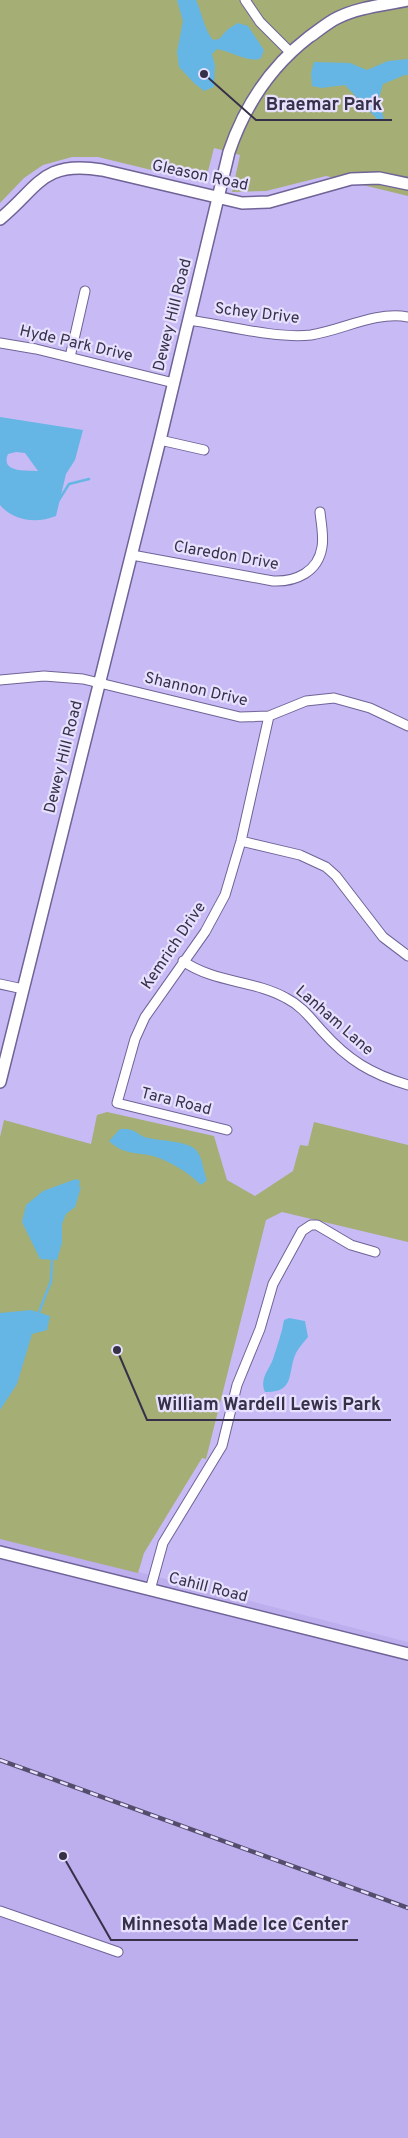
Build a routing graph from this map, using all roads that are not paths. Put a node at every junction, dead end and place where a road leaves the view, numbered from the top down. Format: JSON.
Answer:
{"nodes":[{"id":1,"x":245,"y":0,"type":"edge"},
{"id":2,"x":408,"y":0,"type":"edge"},
{"id":3,"x":291,"y":53,"type":"junction"},
{"id":4,"x":408,"y":184,"type":"edge"},
{"id":5,"x":218,"y":199,"type":"junction"},
{"id":6,"x":0,"y":218,"type":"edge"},
{"id":7,"x":84,"y":292,"type":"dead end"},
{"id":8,"x":408,"y":317,"type":"edge"},
{"id":9,"x":189,"y":320,"type":"junction"},
{"id":10,"x":0,"y":344,"type":"edge"},
{"id":11,"x":70,"y":357,"type":"junction"},
{"id":12,"x":174,"y":382,"type":"junction"},
{"id":13,"x":160,"y":440,"type":"junction"},
{"id":14,"x":204,"y":450,"type":"dead end"},
{"id":15,"x":320,"y":512,"type":"dead end"},
{"id":16,"x":132,"y":555,"type":"junction"},
{"id":17,"x":0,"y":680,"type":"edge"},
{"id":18,"x":100,"y":683,"type":"junction"},
{"id":19,"x":269,"y":716,"type":"junction"},
{"id":20,"x":408,"y":726,"type":"edge"},
{"id":21,"x":241,"y":841,"type":"junction"},
{"id":22,"x":408,"y":956,"type":"edge"},
{"id":23,"x":183,"y":961,"type":"junction"},
{"id":24,"x":0,"y":984,"type":"edge"},
{"id":25,"x":22,"y":990,"type":"junction"},
{"id":26,"x":0,"y":1082,"type":"edge"},
{"id":27,"x":408,"y":1084,"type":"edge"},
{"id":28,"x":117,"y":1103,"type":"joint"},
{"id":29,"x":227,"y":1130,"type":"dead end"},
{"id":30,"x":375,"y":1252,"type":"dead end"},
{"id":31,"x":0,"y":1552,"type":"edge"},
{"id":32,"x":150,"y":1590,"type":"junction"},
{"id":33,"x":408,"y":1654,"type":"edge"},
{"id":34,"x":0,"y":1911,"type":"edge"},
{"id":35,"x":118,"y":1952,"type":"dead end"}],
"edges":[{"from":1,"to":3,"type":"street"},
{"from":2,"to":3,"type":"street","name":"Dewey Hill Road"},
{"from":3,"to":5,"type":"street","name":"Dewey Hill Road"},
{"from":4,"to":5,"type":"street","name":"Gleason Road"},
{"from":5,"to":6,"type":"street","name":"Gleason Road"},
{"from":5,"to":9,"type":"street","name":"Dewey Hill Road"},
{"from":7,"to":11,"type":"street"},
{"from":8,"to":9,"type":"street","name":"Schey Drive"},
{"from":9,"to":12,"type":"street","name":"Dewey Hill Road"},
{"from":10,"to":11,"type":"street","name":"Hyde Park Drive"},
{"from":11,"to":12,"type":"street","name":"Hyde Park Drive"},
{"from":12,"to":13,"type":"street","name":"Dewey Hill Road"},
{"from":13,"to":14,"type":"street"},
{"from":13,"to":16,"type":"street","name":"Dewey Hill Road"},
{"from":15,"to":16,"type":"street","name":"Claredon Drive"},
{"from":16,"to":18,"type":"street","name":"Dewey Hill Road"},
{"from":17,"to":18,"type":"street","name":"Shannon Drive"},
{"from":18,"to":19,"type":"street","name":"Shannon Drive"},
{"from":18,"to":25,"type":"street","name":"Dewey Hill Road"},
{"from":19,"to":20,"type":"street","name":"Shannon Drive"},
{"from":19,"to":21,"type":"street","name":"Kemrich Drive"},
{"from":21,"to":22,"type":"street"},
{"from":21,"to":23,"type":"street","name":"Kemrich Drive"},
{"from":23,"to":27,"type":"street","name":"Lanham Lane"},
{"from":23,"to":28,"type":"street","name":"Kemrich Drive"},
{"from":24,"to":25,"type":"street"},
{"from":25,"to":26,"type":"street","name":"Dewey Hill Road"},
{"from":28,"to":29,"type":"street","name":"Tara Road"},
{"from":30,"to":32,"type":"street"},
{"from":31,"to":32,"type":"street","name":"Cahill Road"},
{"from":32,"to":33,"type":"street","name":"Cahill Road"},
{"from":34,"to":35,"type":"street"}]}
